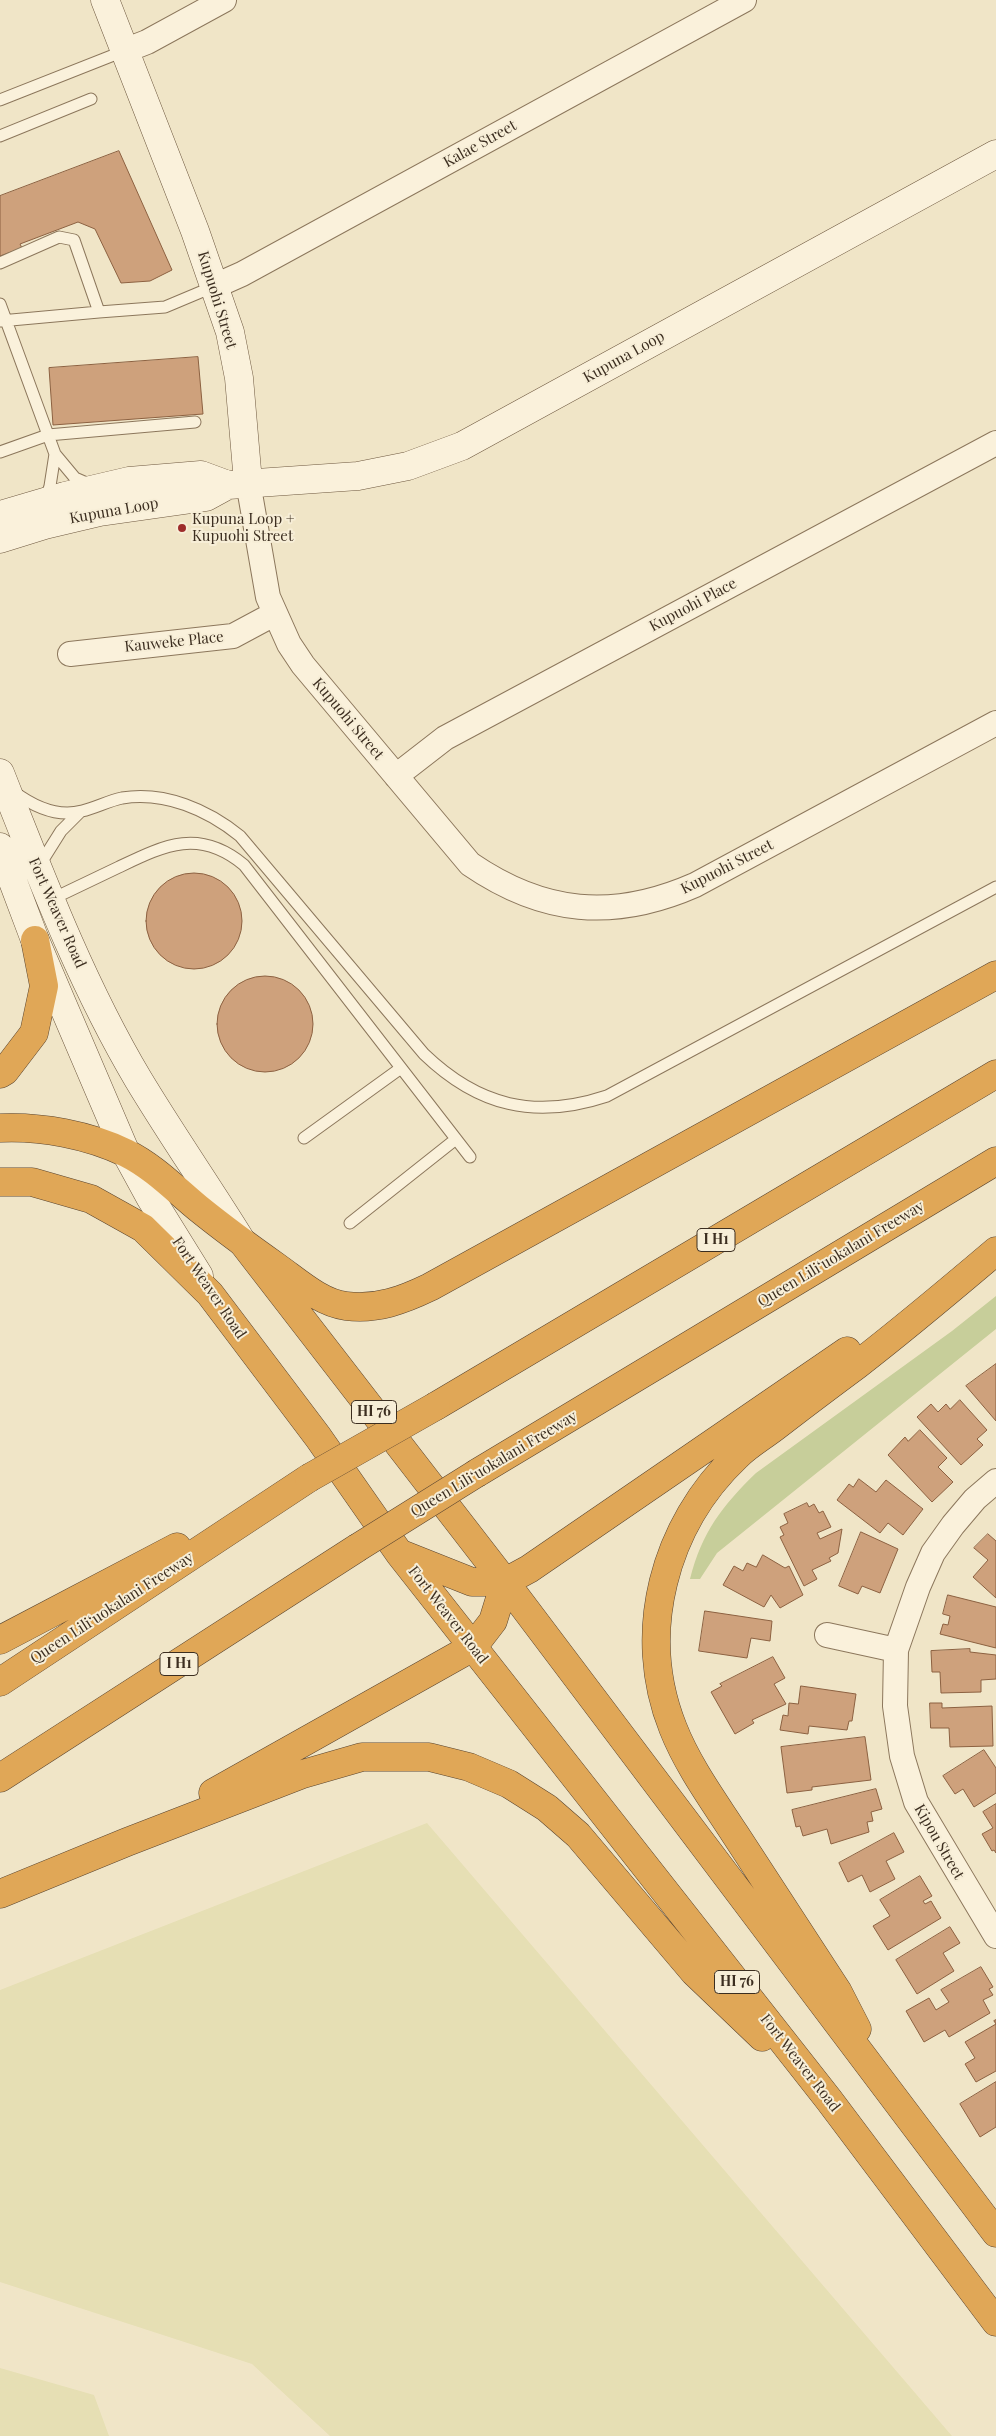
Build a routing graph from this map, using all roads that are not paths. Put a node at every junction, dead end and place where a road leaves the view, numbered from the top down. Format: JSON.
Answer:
{"nodes":[{"id":1,"x":106,"y":0,"type":"edge"},
{"id":2,"x":224,"y":0,"type":"edge"},
{"id":3,"x":744,"y":0,"type":"edge"},
{"id":4,"x":124,"y":51,"type":"junction"},
{"id":5,"x":91,"y":99,"type":"dead end"},
{"id":6,"x":0,"y":100,"type":"edge"},
{"id":7,"x":0,"y":136,"type":"edge"},
{"id":8,"x":996,"y":154,"type":"edge"},
{"id":9,"x":0,"y":263,"type":"edge"},
{"id":10,"x":215,"y":286,"type":"junction"},
{"id":11,"x":0,"y":304,"type":"edge"},
{"id":12,"x":99,"y":312,"type":"junction"},
{"id":13,"x":3,"y":320,"type":"edge"},
{"id":14,"x":195,"y":422,"type":"dead end"},
{"id":15,"x":48,"y":435,"type":"junction"},
{"id":16,"x":996,"y":443,"type":"edge"},
{"id":17,"x":0,"y":452,"type":"edge"},
{"id":18,"x":55,"y":454,"type":"junction"},
{"id":19,"x":238,"y":484,"type":"junction"},
{"id":20,"x":96,"y":488,"type":"junction"},
{"id":21,"x":45,"y":502,"type":"junction"},
{"id":22,"x":1,"y":520,"type":"edge"},
{"id":23,"x":274,"y":614,"type":"junction"},
{"id":24,"x":70,"y":654,"type":"dead end"},
{"id":25,"x":996,"y":723,"type":"edge"},
{"id":26,"x":396,"y":776,"type":"junction"},
{"id":27,"x":2,"y":779,"type":"edge"},
{"id":28,"x":80,"y":812,"type":"junction"},
{"id":29,"x":0,"y":847,"type":"edge"},
{"id":30,"x":37,"y":869,"type":"junction"},
{"id":31,"x":996,"y":887,"type":"edge"},
{"id":32,"x":50,"y":900,"type":"junction"},
{"id":33,"x":35,"y":940,"type":"junction"},
{"id":34,"x":996,"y":975,"type":"edge"},
{"id":35,"x":401,"y":1068,"type":"junction"},
{"id":36,"x":0,"y":1074,"type":"edge"},
{"id":37,"x":996,"y":1074,"type":"edge"},
{"id":38,"x":0,"y":1128,"type":"edge"},
{"id":39,"x":304,"y":1138,"type":"dead end"},
{"id":40,"x":456,"y":1139,"type":"junction"},
{"id":41,"x":126,"y":1153,"type":"junction"},
{"id":42,"x":470,"y":1157,"type":"dead end"},
{"id":43,"x":996,"y":1161,"type":"edge"},
{"id":44,"x":0,"y":1182,"type":"edge"},
{"id":45,"x":350,"y":1223,"type":"dead end"},
{"id":46,"x":243,"y":1243,"type":"junction"},
{"id":47,"x":996,"y":1251,"type":"edge"},
{"id":48,"x":210,"y":1294,"type":"junction"},
{"id":49,"x":309,"y":1478,"type":"junction"},
{"id":50,"x":996,"y":1481,"type":"edge"},
{"id":51,"x":399,"y":1553,"type":"junction"},
{"id":52,"x":505,"y":1582,"type":"junction"},
{"id":53,"x":827,"y":1635,"type":"dead end"},
{"id":54,"x":0,"y":1640,"type":"edge"},
{"id":55,"x":473,"y":1647,"type":"junction"},
{"id":56,"x":896,"y":1650,"type":"junction"},
{"id":57,"x":0,"y":1682,"type":"edge"},
{"id":58,"x":0,"y":1778,"type":"edge"},
{"id":59,"x":127,"y":1842,"type":"junction"},
{"id":60,"x":0,"y":1894,"type":"edge"},
{"id":61,"x":996,"y":1936,"type":"edge"},
{"id":62,"x":893,"y":2099,"type":"junction"},
{"id":63,"x":829,"y":2100,"type":"junction"},
{"id":64,"x":996,"y":2233,"type":"edge"},
{"id":65,"x":996,"y":2322,"type":"edge"}],
"edges":[{"from":1,"to":4,"type":"street","name":"Kupuohi Street"},
{"from":2,"to":4,"type":"street"},
{"from":3,"to":10,"type":"street","name":"Kalae Street"},
{"from":4,"to":6,"type":"lane"},
{"from":4,"to":10,"type":"street","name":"Kupuohi Street"},
{"from":5,"to":7,"type":"lane"},
{"from":8,"to":19,"type":"street","name":"Kupuna Loop"},
{"from":9,"to":12,"type":"lane"},
{"from":10,"to":12,"type":"lane"},
{"from":10,"to":19,"type":"street","name":"Kupuohi Street"},
{"from":11,"to":13,"type":"lane"},
{"from":12,"to":13,"type":"lane"},
{"from":13,"to":15,"type":"lane"},
{"from":14,"to":15,"type":"lane"},
{"from":15,"to":17,"type":"lane"},
{"from":15,"to":18,"type":"lane"},
{"from":16,"to":26,"type":"street","name":"Kupuohi Place"},
{"from":18,"to":20,"type":"lane"},
{"from":18,"to":21,"type":"lane"},
{"from":19,"to":20,"type":"street","name":"Kupuna Loop"},
{"from":19,"to":22,"type":"street","name":"Kupuna Loop"},
{"from":19,"to":23,"type":"street","name":"Kupuohi Street"},
{"from":20,"to":21,"type":"street","name":"Kupuna Loop"},
{"from":21,"to":22,"type":"street","name":"Kupuna Loop"},
{"from":23,"to":24,"type":"street","name":"Kauweke Place"},
{"from":23,"to":26,"type":"street","name":"Kupuohi Street"},
{"from":25,"to":26,"type":"street","name":"Kupuohi Street"},
{"from":27,"to":28,"type":"lane"},
{"from":27,"to":30,"type":"street","name":"Fort Weaver Road","number":"HI 76"},
{"from":28,"to":30,"type":"lane"},
{"from":28,"to":31,"type":"lane"},
{"from":29,"to":33,"type":"street","name":"Fort Weaver Road"},
{"from":30,"to":32,"type":"street","name":"Fort Weaver Road","number":"HI 76"},
{"from":32,"to":35,"type":"lane"},
{"from":32,"to":46,"type":"street","name":"Fort Weaver Road","number":"HI 76"},
{"from":33,"to":36,"type":"highway"},
{"from":33,"to":41,"type":"street","name":"Fort Weaver Road"},
{"from":34,"to":46,"type":"highway"},
{"from":35,"to":39,"type":"lane"},
{"from":35,"to":40,"type":"lane"},
{"from":37,"to":49,"type":"highway","name":"Queen Liliʻuokalani Freeway","number":"I H1","bridge":true},
{"from":38,"to":41,"type":"highway"},
{"from":40,"to":42,"type":"lane"},
{"from":40,"to":45,"type":"lane"},
{"from":41,"to":46,"type":"highway"},
{"from":41,"to":48,"type":"street","name":"Fort Weaver Road","number":"HI 76"},
{"from":43,"to":58,"type":"highway","name":"Queen Liliʻuokalani Freeway","number":"I H1","bridge":true},
{"from":44,"to":48,"type":"highway"},
{"from":46,"to":52,"type":"highway","name":"Fort Weaver Road","number":"HI 76"},
{"from":47,"to":52,"type":"highway"},
{"from":47,"to":62,"type":"highway"},
{"from":48,"to":51,"type":"highway","name":"Fort Weaver Road","number":"HI 76"},
{"from":49,"to":54,"type":"highway"},
{"from":49,"to":57,"type":"highway","name":"Queen Liliʻuokalani Freeway","number":"I H1"},
{"from":50,"to":56,"type":"street","name":"Kipou Street"},
{"from":51,"to":52,"type":"highway"},
{"from":51,"to":55,"type":"highway","name":"Fort Weaver Road","number":"HI 76"},
{"from":52,"to":55,"type":"highway"},
{"from":52,"to":62,"type":"highway","name":"Fort Weaver Road","number":"HI 76"},
{"from":53,"to":56,"type":"street"},
{"from":55,"to":59,"type":"highway"},
{"from":55,"to":63,"type":"highway","name":"Fort Weaver Road","number":"HI 76"},
{"from":56,"to":61,"type":"street","name":"Kipou Street"},
{"from":59,"to":60,"type":"highway"},
{"from":59,"to":63,"type":"highway"},
{"from":62,"to":64,"type":"highway","name":"Fort Weaver Road","number":"HI 76"},
{"from":63,"to":65,"type":"highway","name":"Fort Weaver Road","number":"HI 76"}]}
